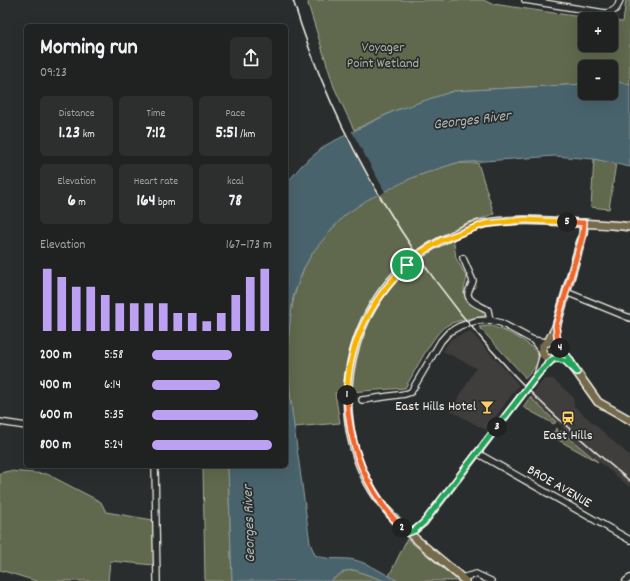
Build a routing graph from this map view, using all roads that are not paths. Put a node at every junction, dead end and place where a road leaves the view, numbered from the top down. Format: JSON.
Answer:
{"nodes":[{"id":1,"x":526,"y":0,"type":"edge"},
{"id":2,"x":620,"y":0,"type":"edge"},
{"id":3,"x":584,"y":223,"type":"junction"},
{"id":4,"x":630,"y":227,"type":"edge"},
{"id":5,"x":463,"y":258,"type":"dead end"},
{"id":6,"x":566,"y":292,"type":"junction"},
{"id":7,"x":630,"y":318,"type":"edge"},
{"id":8,"x":490,"y":320,"type":"junction"},
{"id":9,"x":556,"y":326,"type":"junction"},
{"id":10,"x":533,"y":340,"type":"junction"},
{"id":11,"x":547,"y":342,"type":"junction"},
{"id":12,"x":558,"y":345,"type":"junction"},
{"id":13,"x":543,"y":354,"type":"junction"},
{"id":14,"x":555,"y":358,"type":"junction"},
{"id":15,"x":577,"y":372,"type":"junction"},
{"id":16,"x":538,"y":374,"type":"junction"},
{"id":17,"x":362,"y":400,"type":"dead end"},
{"id":18,"x":630,"y":420,"type":"edge"},
{"id":19,"x":0,"y":422,"type":"edge"},
{"id":20,"x":24,"y":426,"type":"edge"},
{"id":21,"x":477,"y":453,"type":"junction"},
{"id":22,"x":155,"y":468,"type":"edge"},
{"id":23,"x":424,"y":522,"type":"junction"},
{"id":24,"x":408,"y":533,"type":"junction"},
{"id":25,"x":630,"y":540,"type":"edge"},
{"id":26,"x":418,"y":542,"type":"junction"},
{"id":27,"x":630,"y":578,"type":"edge"},
{"id":28,"x":463,"y":580,"type":"edge"},
{"id":29,"x":157,"y":581,"type":"edge"},
{"id":30,"x":491,"y":581,"type":"edge"},
{"id":31,"x":626,"y":581,"type":"edge"}],
"edges":[{"from":1,"to":2,"type":"street"},
{"from":3,"to":4,"type":"main road"},
{"from":3,"to":6,"type":"main road"},
{"from":3,"to":24,"type":"main road"},
{"from":5,"to":8,"type":"street"},
{"from":6,"to":7,"type":"street"},
{"from":6,"to":9,"type":"main road"},
{"from":8,"to":10,"type":"street"},
{"from":8,"to":17,"type":"street"},
{"from":9,"to":11,"type":"main road"},
{"from":9,"to":12,"type":"main road"},
{"from":10,"to":11,"type":"street"},
{"from":10,"to":13,"type":"street"},
{"from":11,"to":12,"type":"main road"},
{"from":11,"to":13,"type":"main road"},
{"from":12,"to":14,"type":"main road"},
{"from":12,"to":15,"type":"main road"},
{"from":13,"to":14,"type":"main road"},
{"from":13,"to":16,"type":"street"},
{"from":14,"to":15,"type":"main road"},
{"from":14,"to":16,"type":"street"},
{"from":15,"to":18,"type":"main road"},
{"from":16,"to":21,"type":"street"},
{"from":19,"to":20,"type":"street"},
{"from":21,"to":23,"type":"street"},
{"from":21,"to":25,"type":"street","name":"BROE AVENUE"},
{"from":22,"to":29,"type":"street"},
{"from":23,"to":24,"type":"street"},
{"from":23,"to":26,"type":"street"},
{"from":24,"to":26,"type":"main road"},
{"from":26,"to":28,"type":"main road"},
{"from":27,"to":31,"type":"street"},
{"from":28,"to":30,"type":"street"}]}
